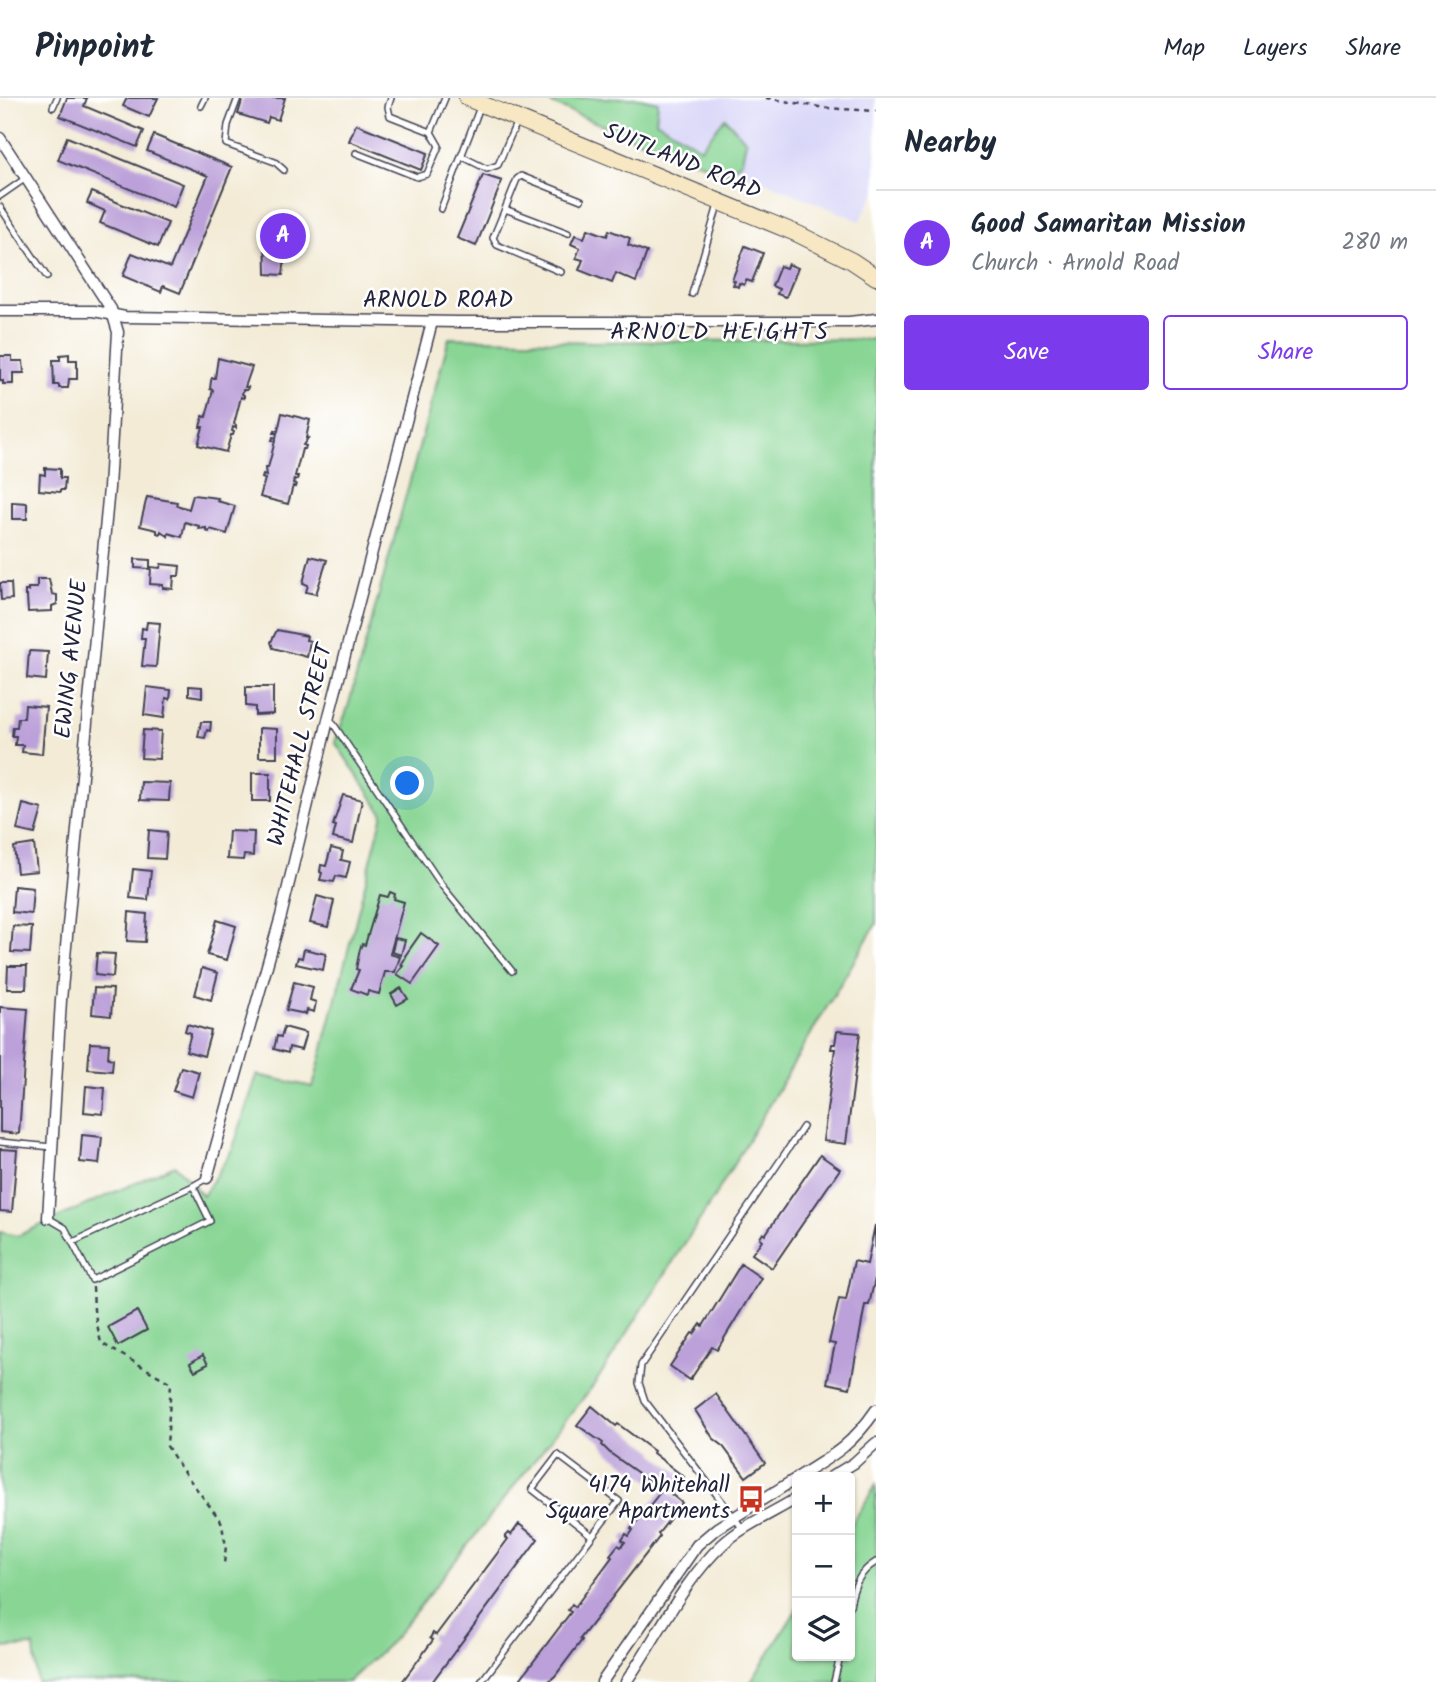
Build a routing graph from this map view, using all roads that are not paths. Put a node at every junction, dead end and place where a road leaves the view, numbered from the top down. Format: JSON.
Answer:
{"nodes":[{"id":1,"x":57,"y":98,"type":"edge"},
{"id":2,"x":205,"y":98,"type":"edge"},
{"id":3,"x":238,"y":98,"type":"edge"},
{"id":4,"x":391,"y":98,"type":"edge"},
{"id":5,"x":444,"y":98,"type":"edge"},
{"id":6,"x":474,"y":101,"type":"edge"},
{"id":7,"x":201,"y":106,"type":"dead end"},
{"id":8,"x":53,"y":107,"type":"dead end"},
{"id":9,"x":517,"y":119,"type":"junction"},
{"id":10,"x":431,"y":132,"type":"junction"},
{"id":11,"x":0,"y":138,"type":"edge"},
{"id":12,"x":356,"y":153,"type":"dead end"},
{"id":13,"x":461,"y":156,"type":"junction"},
{"id":14,"x":284,"y":170,"type":"dead end"},
{"id":15,"x":26,"y":178,"type":"junction"},
{"id":16,"x":0,"y":195,"type":"edge"},
{"id":17,"x":580,"y":201,"type":"dead end"},
{"id":18,"x":719,"y":202,"type":"junction"},
{"id":19,"x":0,"y":207,"type":"edge"},
{"id":20,"x":441,"y":209,"type":"dead end"},
{"id":21,"x":505,"y":209,"type":"junction"},
{"id":22,"x":568,"y":233,"type":"dead end"},
{"id":23,"x":562,"y":272,"type":"dead end"},
{"id":24,"x":47,"y":277,"type":"dead end"},
{"id":25,"x":876,"y":277,"type":"edge"},
{"id":26,"x":692,"y":294,"type":"dead end"},
{"id":27,"x":0,"y":312,"type":"edge"},
{"id":28,"x":114,"y":317,"type":"junction"},
{"id":29,"x":876,"y":319,"type":"edge"},
{"id":30,"x":432,"y":322,"type":"junction"},
{"id":31,"x":329,"y":716,"type":"junction"},
{"id":32,"x":512,"y":971,"type":"dead end"},
{"id":33,"x":803,"y":1127,"type":"dead end"},
{"id":34,"x":0,"y":1142,"type":"edge"},
{"id":35,"x":52,"y":1147,"type":"junction"},
{"id":36,"x":207,"y":1178,"type":"joint"},
{"id":37,"x":193,"y":1185,"type":"junction"},
{"id":38,"x":48,"y":1218,"type":"joint"},
{"id":39,"x":73,"y":1242,"type":"junction"},
{"id":40,"x":876,"y":1410,"type":"edge"},
{"id":41,"x":876,"y":1443,"type":"edge"},
{"id":42,"x":806,"y":1472,"type":"edge"},
{"id":43,"x":839,"y":1472,"type":"edge"},
{"id":44,"x":792,"y":1481,"type":"edge"},
{"id":45,"x":792,"y":1501,"type":"edge"},
{"id":46,"x":735,"y":1517,"type":"junction"},
{"id":47,"x":743,"y":1529,"type":"junction"},
{"id":48,"x":592,"y":1536,"type":"junction"},
{"id":49,"x":876,"y":1562,"type":"edge"},
{"id":50,"x":851,"y":1598,"type":"edge"},
{"id":51,"x":839,"y":1661,"type":"edge"},
{"id":52,"x":481,"y":1682,"type":"edge"},
{"id":53,"x":603,"y":1682,"type":"edge"},
{"id":54,"x":626,"y":1682,"type":"edge"},
{"id":55,"x":834,"y":1682,"type":"edge"}],
"edges":[{"from":1,"to":8,"type":"lane"},
{"from":2,"to":7,"type":"lane"},
{"from":3,"to":14,"type":"lane"},
{"from":4,"to":10,"type":"lane"},
{"from":5,"to":10,"type":"lane"},
{"from":6,"to":9,"type":"main road","name":"SUITLAND ROAD"},
{"from":6,"to":13,"type":"lane"},
{"from":9,"to":13,"type":"lane"},
{"from":9,"to":18,"type":"main road","name":"SUITLAND ROAD"},
{"from":10,"to":12,"type":"lane"},
{"from":11,"to":15,"type":"street","name":"EWING AVENUE"},
{"from":13,"to":20,"type":"lane"},
{"from":15,"to":16,"type":"lane"},
{"from":15,"to":28,"type":"street","name":"EWING AVENUE"},
{"from":17,"to":21,"type":"lane"},
{"from":18,"to":25,"type":"main road","name":"SUITLAND ROAD"},
{"from":18,"to":26,"type":"lane"},
{"from":19,"to":24,"type":"lane"},
{"from":21,"to":22,"type":"lane"},
{"from":21,"to":23,"type":"lane"},
{"from":27,"to":28,"type":"street","name":"ARNOLD ROAD"},
{"from":28,"to":30,"type":"street","name":"ARNOLD ROAD"},
{"from":28,"to":35,"type":"street","name":"EWING AVENUE"},
{"from":29,"to":30,"type":"street","name":"ARNOLD ROAD"},
{"from":30,"to":31,"type":"street","name":"WHITEHALL STREET"},
{"from":31,"to":32,"type":"lane"},
{"from":31,"to":36,"type":"street","name":"WHITEHALL STREET"},
{"from":33,"to":46,"type":"lane"},
{"from":34,"to":35,"type":"lane"},
{"from":35,"to":38,"type":"street","name":"EWING AVENUE"},
{"from":36,"to":37,"type":"lane"},
{"from":37,"to":39,"type":"lane"},
{"from":37,"to":39,"type":"lane"},
{"from":38,"to":39,"type":"lane"},
{"from":40,"to":42,"type":"street"},
{"from":41,"to":43,"type":"street"},
{"from":44,"to":46,"type":"street"},
{"from":45,"to":47,"type":"street"},
{"from":46,"to":47,"type":"lane"},
{"from":46,"to":53,"type":"street"},
{"from":47,"to":54,"type":"street"},
{"from":48,"to":48,"type":"lane"},
{"from":48,"to":52,"type":"lane"},
{"from":49,"to":50,"type":"lane"},
{"from":51,"to":55,"type":"lane"}]}
